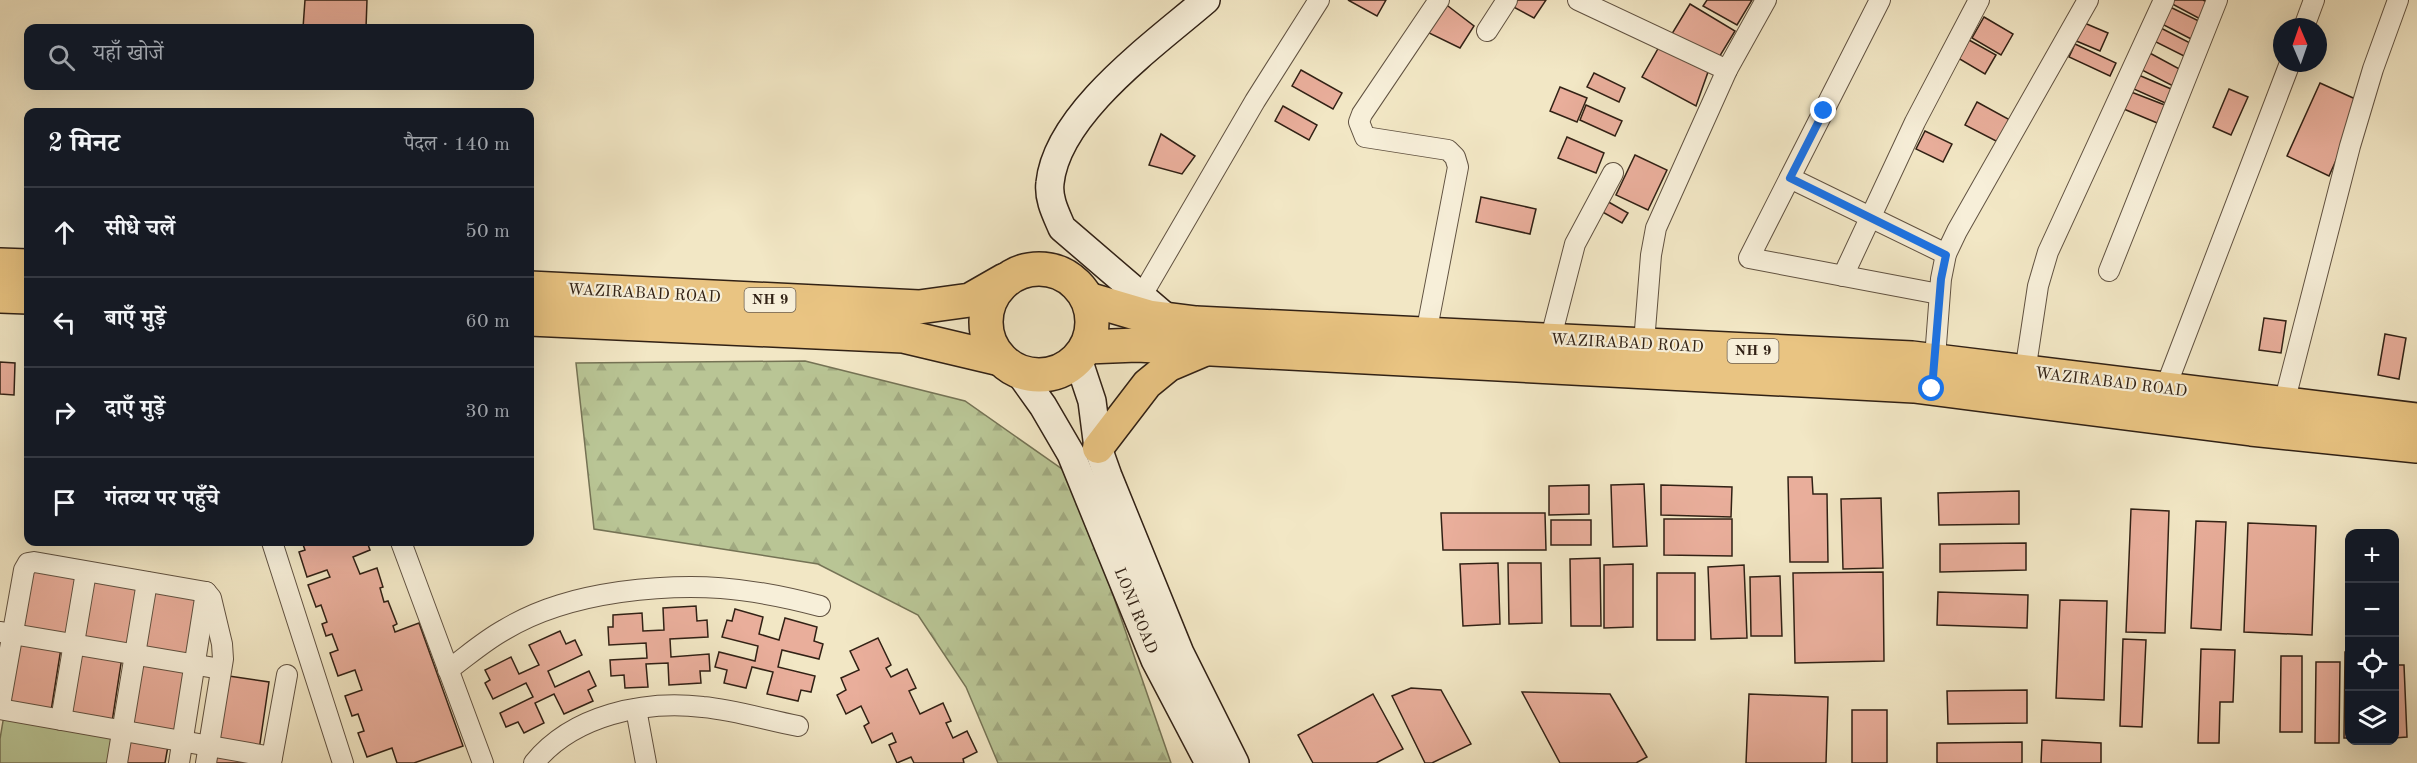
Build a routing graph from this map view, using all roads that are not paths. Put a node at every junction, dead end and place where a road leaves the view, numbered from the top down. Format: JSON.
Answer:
{"nodes":[{"id":1,"x":1206,"y":0,"type":"edge"},
{"id":2,"x":1319,"y":0,"type":"edge"},
{"id":3,"x":1438,"y":0,"type":"edge"},
{"id":4,"x":1507,"y":0,"type":"edge"},
{"id":5,"x":1578,"y":0,"type":"edge"},
{"id":6,"x":1766,"y":0,"type":"edge"},
{"id":7,"x":1880,"y":0,"type":"edge"},
{"id":8,"x":1979,"y":0,"type":"edge"},
{"id":9,"x":2088,"y":0,"type":"edge"},
{"id":10,"x":2164,"y":0,"type":"edge"},
{"id":11,"x":2217,"y":0,"type":"edge"},
{"id":12,"x":2314,"y":0,"type":"edge"},
{"id":13,"x":2398,"y":0,"type":"edge"},
{"id":14,"x":2307,"y":18,"type":"edge"},
{"id":15,"x":1487,"y":31,"type":"dead end"},
{"id":16,"x":1727,"y":70,"type":"junction"},
{"id":17,"x":2287,"y":72,"type":"edge"},
{"id":18,"x":1613,"y":173,"type":"dead end"},
{"id":19,"x":1790,"y":178,"type":"junction"},
{"id":20,"x":1869,"y":216,"type":"junction"},
{"id":21,"x":1946,"y":255,"type":"junction"},
{"id":22,"x":0,"y":265,"type":"edge"},
{"id":23,"x":24,"y":266,"type":"edge"},
{"id":24,"x":2109,"y":271,"type":"dead end"},
{"id":25,"x":1843,"y":276,"type":"junction"},
{"id":26,"x":1005,"y":280,"type":"junction"},
{"id":27,"x":534,"y":288,"type":"edge"},
{"id":28,"x":1939,"y":294,"type":"junction"},
{"id":29,"x":0,"y":296,"type":"edge"},
{"id":30,"x":1142,"y":296,"type":"junction"},
{"id":31,"x":24,"y":297,"type":"edge"},
{"id":32,"x":1088,"y":299,"type":"junction"},
{"id":33,"x":534,"y":319,"type":"edge"},
{"id":34,"x":1168,"y":320,"type":"junction"},
{"id":35,"x":1426,"y":334,"type":"junction"},
{"id":36,"x":1550,"y":341,"type":"junction"},
{"id":37,"x":1209,"y":349,"type":"junction"},
{"id":38,"x":1082,"y":353,"type":"junction"},
{"id":39,"x":1643,"y":358,"type":"junction"},
{"id":40,"x":1009,"y":365,"type":"junction"},
{"id":41,"x":2025,"y":372,"type":"junction"},
{"id":42,"x":1933,"y":375,"type":"junction"},
{"id":43,"x":2165,"y":389,"type":"junction"},
{"id":44,"x":2284,"y":403,"type":"junction"},
{"id":45,"x":2417,"y":420,"type":"edge"},
{"id":46,"x":2417,"y":446,"type":"edge"},
{"id":47,"x":1084,"y":451,"type":"junction"},
{"id":48,"x":273,"y":546,"type":"edge"},
{"id":49,"x":402,"y":546,"type":"edge"},
{"id":50,"x":86,"y":572,"type":"junction"},
{"id":51,"x":147,"y":582,"type":"junction"},
{"id":52,"x":206,"y":592,"type":"junction"},
{"id":53,"x":820,"y":606,"type":"dead end"},
{"id":54,"x":7,"y":633,"type":"edge"},
{"id":55,"x":74,"y":644,"type":"junction"},
{"id":56,"x":135,"y":655,"type":"junction"},
{"id":57,"x":195,"y":664,"type":"junction"},
{"id":58,"x":221,"y":669,"type":"junction"},
{"id":59,"x":448,"y":670,"type":"junction"},
{"id":60,"x":287,"y":675,"type":"dead end"},
{"id":61,"x":0,"y":707,"type":"edge"},
{"id":62,"x":636,"y":709,"type":"junction"},
{"id":63,"x":62,"y":720,"type":"junction"},
{"id":64,"x":798,"y":726,"type":"dead end"},
{"id":65,"x":123,"y":731,"type":"junction"},
{"id":66,"x":182,"y":741,"type":"junction"},
{"id":67,"x":207,"y":754,"type":"edge"},
{"id":68,"x":272,"y":760,"type":"edge"},
{"id":69,"x":117,"y":763,"type":"edge"},
{"id":70,"x":179,"y":763,"type":"edge"},
{"id":71,"x":343,"y":763,"type":"edge"},
{"id":72,"x":483,"y":763,"type":"edge"},
{"id":73,"x":534,"y":763,"type":"edge"},
{"id":74,"x":646,"y":763,"type":"edge"},
{"id":75,"x":1209,"y":763,"type":"edge"},
{"id":76,"x":1235,"y":763,"type":"edge"}],
"edges":[{"from":1,"to":30,"type":"street"},
{"from":2,"to":30,"type":"street"},
{"from":3,"to":35,"type":"street"},
{"from":4,"to":15,"type":"street"},
{"from":5,"to":16,"type":"street"},
{"from":6,"to":16,"type":"street"},
{"from":7,"to":19,"type":"street"},
{"from":8,"to":20,"type":"street"},
{"from":9,"to":21,"type":"street"},
{"from":10,"to":41,"type":"street"},
{"from":11,"to":24,"type":"street"},
{"from":12,"to":14,"type":"street"},
{"from":13,"to":44,"type":"street"},
{"from":16,"to":39,"type":"street"},
{"from":17,"to":43,"type":"street"},
{"from":18,"to":36,"type":"street"},
{"from":19,"to":20,"type":"street"},
{"from":19,"to":25,"type":"street"},
{"from":20,"to":21,"type":"street"},
{"from":20,"to":25,"type":"street"},
{"from":21,"to":28,"type":"street"},
{"from":22,"to":23,"type":"highway"},
{"from":25,"to":28,"type":"street"},
{"from":26,"to":27,"type":"highway","name":"WAZIRABAD ROAD","number":"NH 9"},
{"from":26,"to":32,"type":"highway"},
{"from":26,"to":40,"type":"highway"},
{"from":28,"to":42,"type":"street"},
{"from":29,"to":31,"type":"highway"},
{"from":30,"to":34,"type":"street"},
{"from":32,"to":34,"type":"highway","name":"WAZIRABAD ROAD","number":"NH 9"},
{"from":32,"to":38,"type":"highway"},
{"from":33,"to":40,"type":"highway","name":"WAZIRABAD ROAD","number":"NH 9"},
{"from":34,"to":35,"type":"highway","name":"WAZIRABAD ROAD","number":"NH 9"},
{"from":35,"to":36,"type":"highway","name":"WAZIRABAD ROAD","number":"NH 9"},
{"from":36,"to":39,"type":"highway","name":"WAZIRABAD ROAD","number":"NH 9"},
{"from":37,"to":38,"type":"highway","name":"WAZIRABAD ROAD","number":"NH 9"},
{"from":37,"to":39,"type":"highway","name":"WAZIRABAD ROAD","number":"NH 9"},
{"from":37,"to":47,"type":"main road"},
{"from":38,"to":40,"type":"highway"},
{"from":38,"to":47,"type":"street"},
{"from":39,"to":42,"type":"highway","name":"WAZIRABAD ROAD","number":"NH 9"},
{"from":40,"to":47,"type":"street"},
{"from":41,"to":42,"type":"highway","name":"WAZIRABAD ROAD","number":"NH 9"},
{"from":41,"to":43,"type":"highway","name":"WAZIRABAD ROAD","number":"NH 9"},
{"from":42,"to":46,"type":"highway","name":"WAZIRABAD ROAD","number":"NH 9"},
{"from":43,"to":44,"type":"highway","name":"WAZIRABAD ROAD","number":"NH 9"},
{"from":44,"to":45,"type":"highway","name":"WAZIRABAD ROAD","number":"NH 9"},
{"from":47,"to":75,"type":"street","name":"LONI ROAD"},
{"from":47,"to":76,"type":"street","name":"LONI ROAD"},
{"from":48,"to":71,"type":"street"},
{"from":49,"to":59,"type":"street"},
{"from":50,"to":51,"type":"street"},
{"from":50,"to":54,"type":"street"},
{"from":50,"to":55,"type":"street"},
{"from":51,"to":52,"type":"street"},
{"from":51,"to":56,"type":"street"},
{"from":52,"to":57,"type":"street"},
{"from":52,"to":58,"type":"street"},
{"from":53,"to":59,"type":"street"},
{"from":54,"to":55,"type":"street"},
{"from":54,"to":61,"type":"street"},
{"from":55,"to":56,"type":"street"},
{"from":55,"to":63,"type":"street"},
{"from":56,"to":57,"type":"street"},
{"from":56,"to":65,"type":"street"},
{"from":57,"to":58,"type":"street"},
{"from":57,"to":66,"type":"street"},
{"from":58,"to":67,"type":"street"},
{"from":59,"to":72,"type":"street"},
{"from":60,"to":68,"type":"street"},
{"from":61,"to":63,"type":"street"},
{"from":62,"to":64,"type":"street"},
{"from":62,"to":73,"type":"street"},
{"from":62,"to":74,"type":"street"},
{"from":63,"to":65,"type":"street"},
{"from":65,"to":66,"type":"street"},
{"from":65,"to":69,"type":"street"},
{"from":66,"to":67,"type":"street"},
{"from":66,"to":70,"type":"street"},
{"from":67,"to":68,"type":"street"}]}
